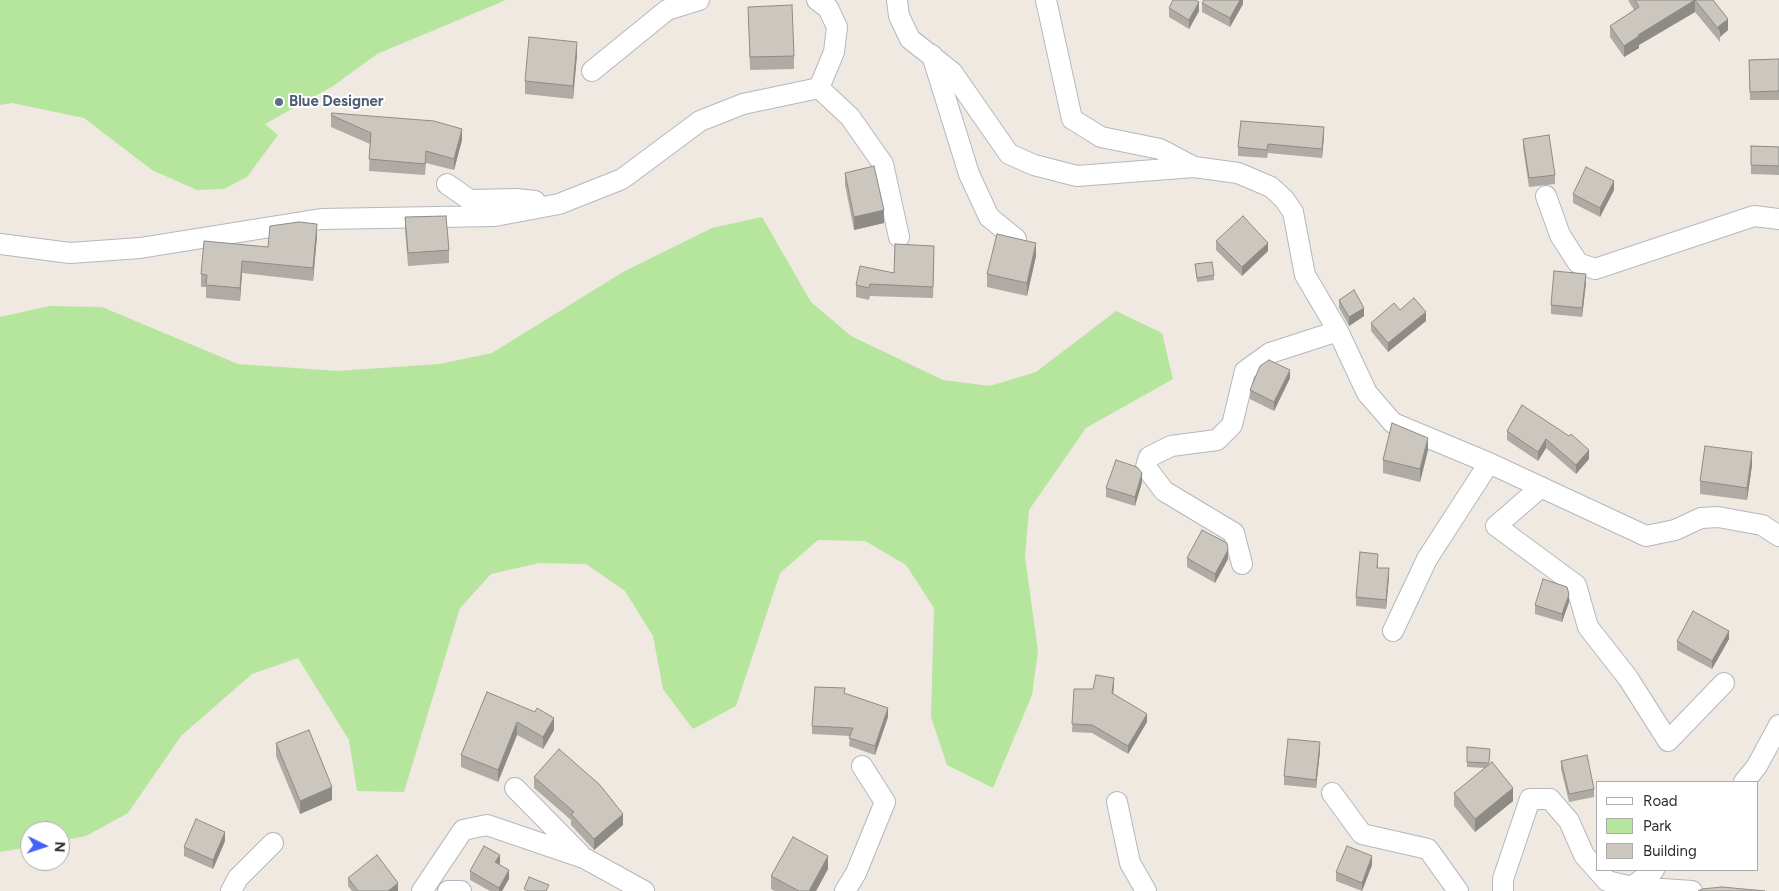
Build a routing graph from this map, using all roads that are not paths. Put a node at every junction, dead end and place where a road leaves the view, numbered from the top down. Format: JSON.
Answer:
{"nodes":[{"id":1,"x":699,"y":0,"type":"edge"},
{"id":2,"x":817,"y":0,"type":"edge"},
{"id":3,"x":897,"y":0,"type":"edge"},
{"id":4,"x":1046,"y":0,"type":"edge"},
{"id":5,"x":932,"y":55,"type":"junction"},
{"id":6,"x":592,"y":71,"type":"dead end"},
{"id":7,"x":819,"y":88,"type":"junction"},
{"id":8,"x":1194,"y":167,"type":"junction"},
{"id":9,"x":447,"y":184,"type":"dead end"},
{"id":10,"x":1546,"y":196,"type":"dead end"},
{"id":11,"x":559,"y":204,"type":"junction"},
{"id":12,"x":1779,"y":219,"type":"edge"},
{"id":13,"x":899,"y":237,"type":"dead end"},
{"id":14,"x":1016,"y":239,"type":"edge"},
{"id":15,"x":0,"y":244,"type":"edge"},
{"id":16,"x":1338,"y":332,"type":"junction"},
{"id":17,"x":1489,"y":463,"type":"junction"},
{"id":18,"x":1541,"y":487,"type":"junction"},
{"id":19,"x":1779,"y":536,"type":"edge"},
{"id":20,"x":1242,"y":564,"type":"dead end"},
{"id":21,"x":1393,"y":631,"type":"dead end"},
{"id":22,"x":1724,"y":683,"type":"dead end"},
{"id":23,"x":1779,"y":725,"type":"edge"},
{"id":24,"x":862,"y":766,"type":"dead end"},
{"id":25,"x":1745,"y":781,"type":"edge"},
{"id":26,"x":515,"y":788,"type":"dead end"},
{"id":27,"x":1332,"y":793,"type":"dead end"},
{"id":28,"x":1117,"y":802,"type":"dead end"},
{"id":29,"x":273,"y":842,"type":"dead end"},
{"id":30,"x":584,"y":858,"type":"junction"},
{"id":31,"x":1596,"y":869,"type":"edge"},
{"id":32,"x":1598,"y":871,"type":"edge"},
{"id":33,"x":1653,"y":871,"type":"edge"},
{"id":34,"x":1632,"y":887,"type":"junction"},
{"id":35,"x":231,"y":891,"type":"edge"},
{"id":36,"x":422,"y":891,"type":"edge"},
{"id":37,"x":448,"y":891,"type":"edge"},
{"id":38,"x":462,"y":891,"type":"edge"},
{"id":39,"x":644,"y":891,"type":"edge"},
{"id":40,"x":845,"y":891,"type":"edge"},
{"id":41,"x":1146,"y":891,"type":"edge"},
{"id":42,"x":1458,"y":891,"type":"edge"},
{"id":43,"x":1503,"y":891,"type":"edge"},
{"id":44,"x":1692,"y":891,"type":"edge"}],
"edges":[{"from":1,"to":6,"type":"street"},
{"from":2,"to":7,"type":"street"},
{"from":3,"to":5,"type":"street"},
{"from":4,"to":8,"type":"street"},
{"from":5,"to":8,"type":"street"},
{"from":5,"to":14,"type":"street"},
{"from":7,"to":11,"type":"street"},
{"from":7,"to":13,"type":"street"},
{"from":8,"to":16,"type":"street"},
{"from":9,"to":11,"type":"street"},
{"from":10,"to":12,"type":"street"},
{"from":11,"to":15,"type":"street"},
{"from":16,"to":17,"type":"street"},
{"from":16,"to":20,"type":"street"},
{"from":17,"to":18,"type":"street"},
{"from":17,"to":21,"type":"street"},
{"from":18,"to":19,"type":"street"},
{"from":18,"to":22,"type":"street"},
{"from":23,"to":25,"type":"street"},
{"from":24,"to":40,"type":"street"},
{"from":26,"to":30,"type":"street"},
{"from":27,"to":42,"type":"street"},
{"from":28,"to":41,"type":"street"},
{"from":29,"to":35,"type":"street"},
{"from":30,"to":36,"type":"street"},
{"from":30,"to":39,"type":"street"},
{"from":31,"to":43,"type":"street"},
{"from":32,"to":34,"type":"street"},
{"from":33,"to":34,"type":"street"},
{"from":34,"to":44,"type":"street"},
{"from":37,"to":38,"type":"street"}]}
